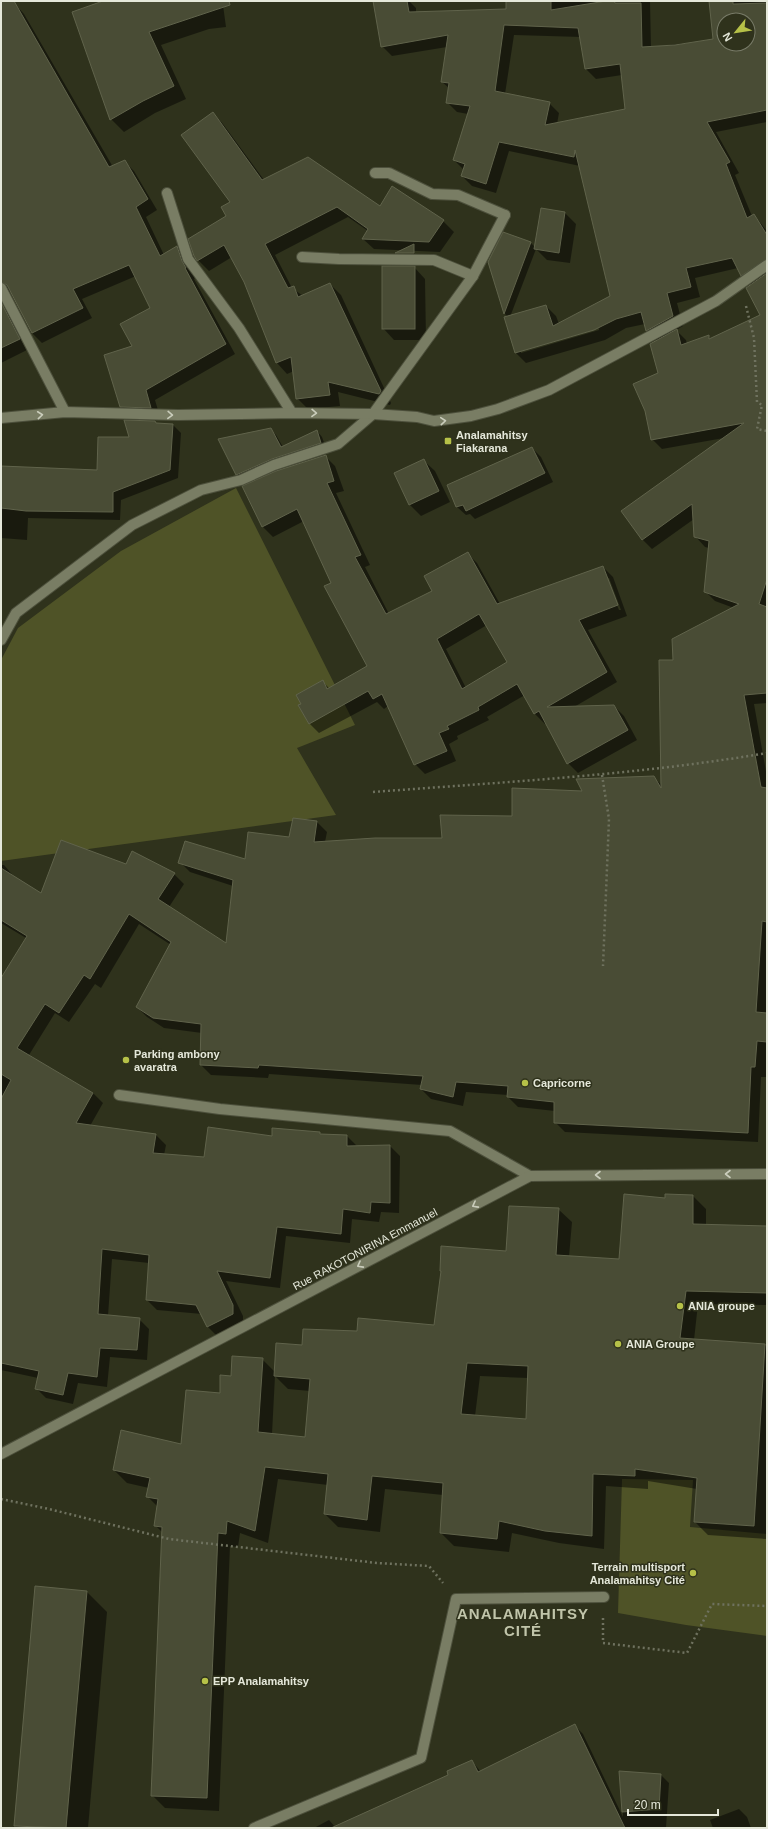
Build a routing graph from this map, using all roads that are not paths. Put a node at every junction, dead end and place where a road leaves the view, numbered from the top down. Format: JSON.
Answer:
{"nodes":[{"id":1,"x":375,"y":173,"type":"dead end"},
{"id":2,"x":167,"y":193,"type":"dead end"},
{"id":3,"x":302,"y":256,"type":"dead end"},
{"id":4,"x":767,"y":264,"type":"edge"},
{"id":5,"x":473,"y":276,"type":"junction"},
{"id":6,"x":1,"y":288,"type":"edge"},
{"id":7,"x":65,"y":412,"type":"junction"},
{"id":8,"x":292,"y":413,"type":"junction"},
{"id":9,"x":373,"y":414,"type":"junction"},
{"id":10,"x":1,"y":418,"type":"edge"},
{"id":11,"x":1,"y":640,"type":"edge"},
{"id":12,"x":119,"y":1095,"type":"dead end"},
{"id":13,"x":767,"y":1174,"type":"edge"},
{"id":14,"x":530,"y":1176,"type":"junction"},
{"id":15,"x":1,"y":1454,"type":"edge"},
{"id":16,"x":604,"y":1597,"type":"road end"},
{"id":17,"x":254,"y":1828,"type":"edge"}],
"edges":[{"from":1,"to":5,"type":"street"},
{"from":2,"to":8,"type":"street"},
{"from":3,"to":5,"type":"street"},
{"from":9,"to":4,"type":"street","one_way":true},
{"from":5,"to":9,"type":"street"},
{"from":6,"to":7,"type":"street"},
{"from":7,"to":8,"type":"street","one_way":true},
{"from":10,"to":7,"type":"street","one_way":true},
{"from":8,"to":9,"type":"street","one_way":true},
{"from":9,"to":11,"type":"street"},
{"from":12,"to":14,"type":"street"},
{"from":13,"to":14,"type":"street","name":"Rue RAKOTONIRINA Emmanuel","one_way":true},
{"from":14,"to":15,"type":"street","name":"Rue RAKOTONIRINA Emmanuel","one_way":true},
{"from":16,"to":17,"type":"street"}]}
